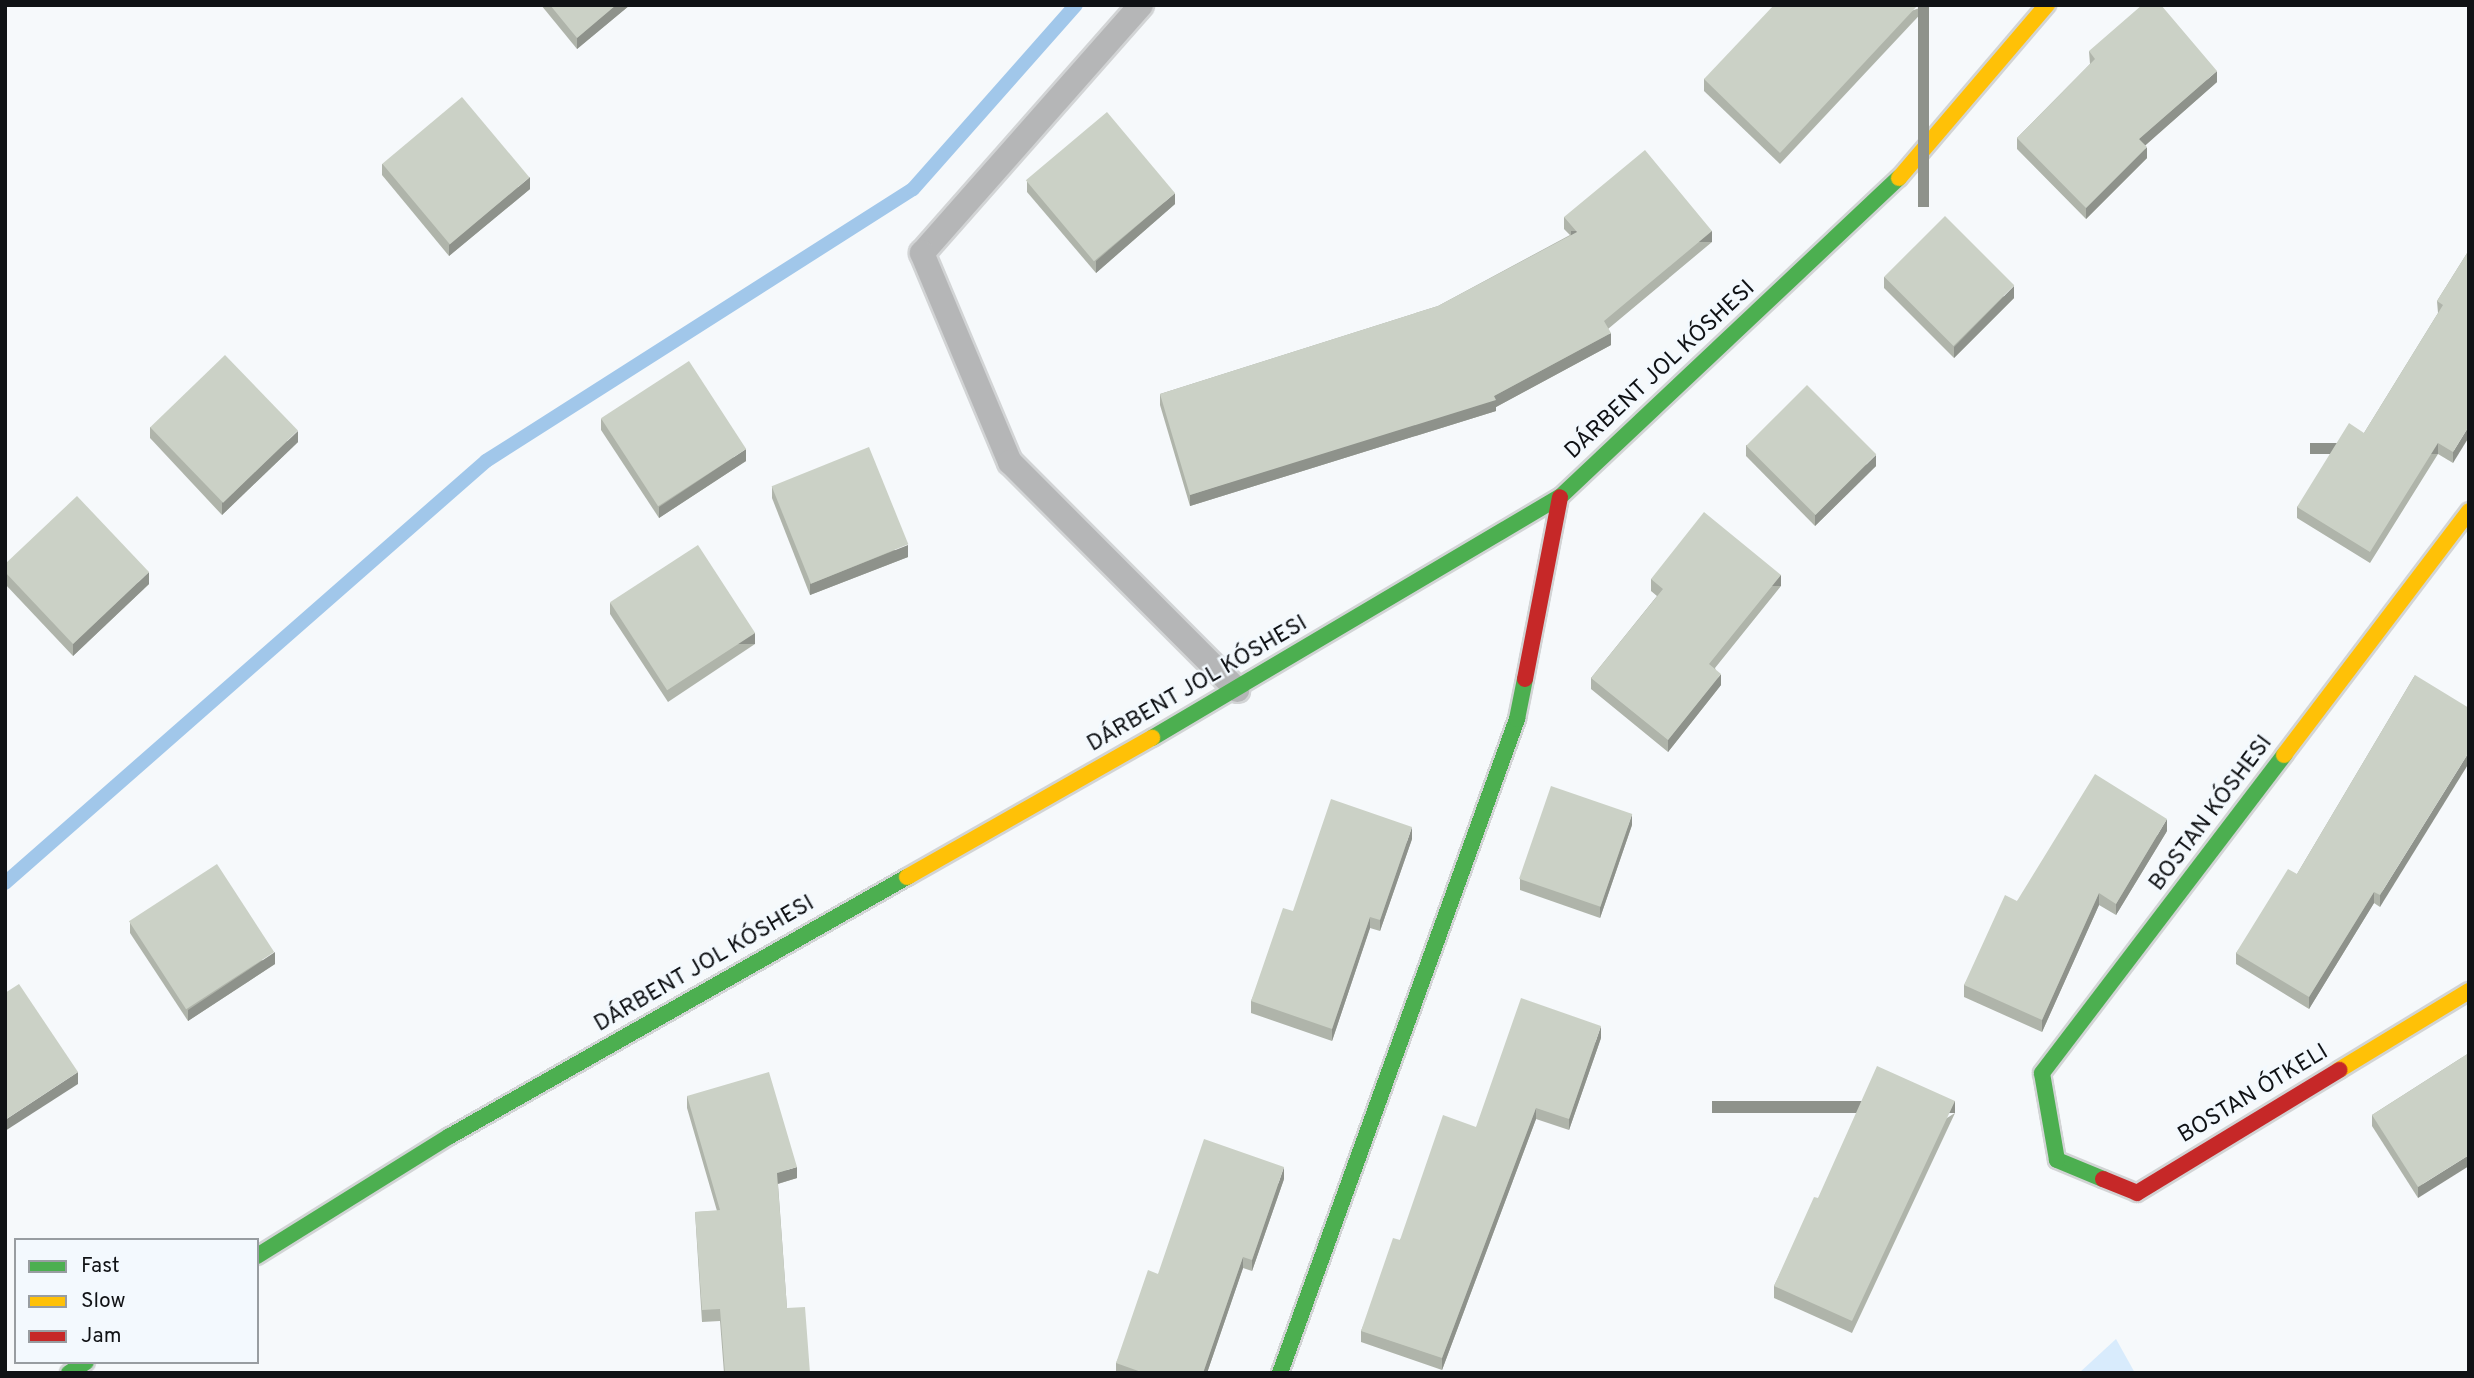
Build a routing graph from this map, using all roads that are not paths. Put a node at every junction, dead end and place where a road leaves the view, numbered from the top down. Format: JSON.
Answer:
{"nodes":[{"id":1,"x":1141,"y":5,"type":"edge"},
{"id":2,"x":2047,"y":5,"type":"edge"},
{"id":3,"x":1560,"y":497,"type":"junction"},
{"id":4,"x":2469,"y":511,"type":"edge"},
{"id":5,"x":1237,"y":690,"type":"junction"},
{"id":6,"x":2469,"y":991,"type":"edge"},
{"id":7,"x":2057,"y":1160,"type":"joint"},
{"id":8,"x":259,"y":1255,"type":"edge"},
{"id":9,"x":1280,"y":1373,"type":"edge"}],
"edges":[{"from":1,"to":5,"type":"lane"},
{"from":2,"to":3,"type":"main road","name":"DÁRBENT JOL KÓSHESI"},
{"from":3,"to":5,"type":"main road","name":"DÁRBENT JOL KÓSHESI"},
{"from":3,"to":9,"type":"main road"},
{"from":4,"to":7,"type":"main road","name":"BOSTAN KÓSHESI"},
{"from":5,"to":8,"type":"main road","name":"DÁRBENT JOL KÓSHESI"},
{"from":6,"to":7,"type":"main road","name":"BOSTAN ÓTKELI"}]}
